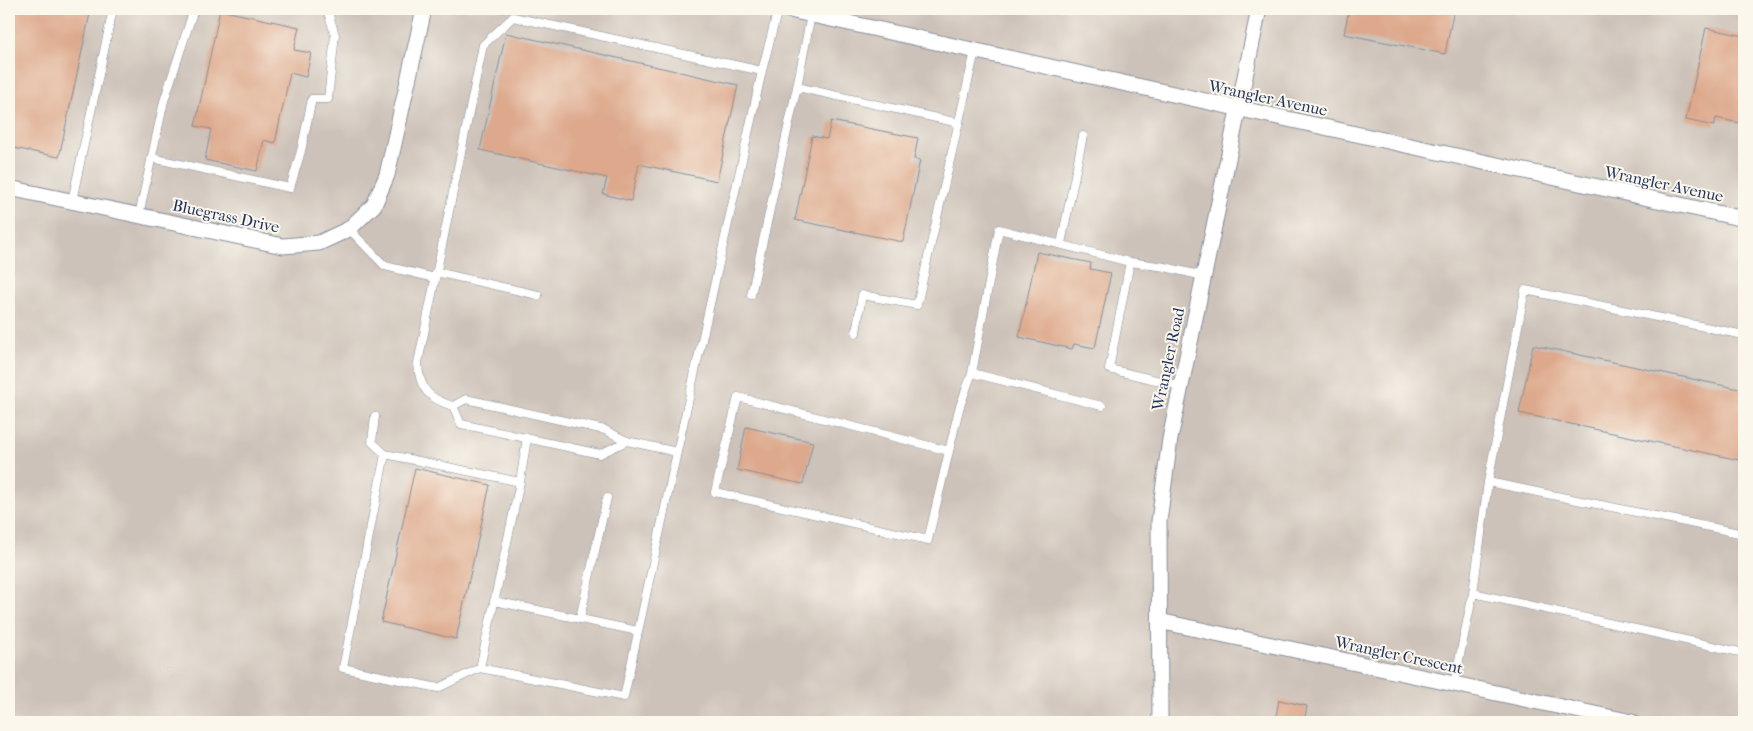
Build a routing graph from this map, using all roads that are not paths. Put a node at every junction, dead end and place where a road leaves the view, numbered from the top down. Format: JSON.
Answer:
{"nodes":[{"id":1,"x":113,"y":9,"type":"edge"},
{"id":2,"x":194,"y":9,"type":"edge"},
{"id":3,"x":327,"y":9,"type":"edge"},
{"id":4,"x":424,"y":9,"type":"edge"},
{"id":5,"x":778,"y":9,"type":"edge"},
{"id":6,"x":785,"y":9,"type":"edge"},
{"id":7,"x":1259,"y":9,"type":"edge"},
{"id":8,"x":811,"y":14,"type":"junction"},
{"id":9,"x":975,"y":51,"type":"junction"},
{"id":10,"x":762,"y":71,"type":"junction"},
{"id":11,"x":797,"y":87,"type":"junction"},
{"id":12,"x":1237,"y":109,"type":"junction"},
{"id":13,"x":960,"y":123,"type":"junction"},
{"id":14,"x":1083,"y":136,"type":"dead end"},
{"id":15,"x":152,"y":158,"type":"junction"},
{"id":16,"x":9,"y":188,"type":"edge"},
{"id":17,"x":72,"y":201,"type":"junction"},
{"id":18,"x":139,"y":216,"type":"junction"},
{"id":19,"x":1744,"y":219,"type":"edge"},
{"id":20,"x":349,"y":229,"type":"junction"},
{"id":21,"x":1061,"y":244,"type":"junction"},
{"id":22,"x":1130,"y":262,"type":"junction"},
{"id":23,"x":435,"y":275,"type":"junction"},
{"id":24,"x":1203,"y":276,"type":"junction"},
{"id":25,"x":538,"y":295,"type":"dead end"},
{"id":26,"x":752,"y":295,"type":"dead end"},
{"id":27,"x":856,"y":333,"type":"dead end"},
{"id":28,"x":1744,"y":335,"type":"edge"},
{"id":29,"x":972,"y":373,"type":"junction"},
{"id":30,"x":1181,"y":386,"type":"junction"},
{"id":31,"x":452,"y":406,"type":"junction"},
{"id":32,"x":1102,"y":406,"type":"dead end"},
{"id":33,"x":375,"y":416,"type":"dead end"},
{"id":34,"x":527,"y":438,"type":"junction"},
{"id":35,"x":627,"y":441,"type":"junction"},
{"id":36,"x":950,"y":451,"type":"junction"},
{"id":37,"x":677,"y":452,"type":"junction"},
{"id":38,"x":385,"y":454,"type":"junction"},
{"id":39,"x":520,"y":482,"type":"junction"},
{"id":40,"x":1488,"y":482,"type":"junction"},
{"id":41,"x":607,"y":498,"type":"dead end"},
{"id":42,"x":1744,"y":534,"type":"edge"},
{"id":43,"x":1473,"y":593,"type":"junction"},
{"id":44,"x":494,"y":601,"type":"junction"},
{"id":45,"x":580,"y":618,"type":"junction"},
{"id":46,"x":1159,"y":621,"type":"junction"},
{"id":47,"x":638,"y":631,"type":"junction"},
{"id":48,"x":1744,"y":653,"type":"edge"},
{"id":49,"x":480,"y":668,"type":"junction"},
{"id":50,"x":1454,"y":684,"type":"junction"},
{"id":51,"x":1160,"y":722,"type":"edge"},
{"id":52,"x":1632,"y":722,"type":"edge"}],
"edges":[{"from":1,"to":17,"type":"lane"},
{"from":2,"to":15,"type":"lane"},
{"from":3,"to":15,"type":"lane"},
{"from":4,"to":20,"type":"street","name":"Bluegrass Drive"},
{"from":5,"to":10,"type":"lane"},
{"from":6,"to":8,"type":"street","name":"Wrangler Avenue"},
{"from":7,"to":12,"type":"street","name":"Wrangler Road"},
{"from":8,"to":9,"type":"street","name":"Wrangler Avenue"},
{"from":8,"to":11,"type":"lane"},
{"from":9,"to":12,"type":"street","name":"Wrangler Avenue"},
{"from":9,"to":13,"type":"lane"},
{"from":10,"to":23,"type":"lane"},
{"from":10,"to":37,"type":"lane"},
{"from":11,"to":13,"type":"lane"},
{"from":11,"to":26,"type":"lane"},
{"from":12,"to":19,"type":"street","name":"Wrangler Avenue"},
{"from":12,"to":24,"type":"street","name":"Wrangler Road"},
{"from":13,"to":27,"type":"lane"},
{"from":14,"to":21,"type":"lane"},
{"from":15,"to":18,"type":"lane"},
{"from":16,"to":17,"type":"street","name":"Bluegrass Drive"},
{"from":17,"to":18,"type":"street","name":"Bluegrass Drive"},
{"from":18,"to":20,"type":"street","name":"Bluegrass Drive"},
{"from":20,"to":23,"type":"lane"},
{"from":21,"to":22,"type":"lane"},
{"from":21,"to":29,"type":"lane"},
{"from":22,"to":24,"type":"lane"},
{"from":22,"to":30,"type":"lane"},
{"from":23,"to":25,"type":"lane"},
{"from":23,"to":31,"type":"lane"},
{"from":24,"to":30,"type":"street","name":"Wrangler Road"},
{"from":28,"to":40,"type":"lane"},
{"from":29,"to":32,"type":"lane"},
{"from":29,"to":36,"type":"lane"},
{"from":30,"to":46,"type":"street","name":"Wrangler Road"},
{"from":31,"to":34,"type":"lane"},
{"from":31,"to":35,"type":"lane"},
{"from":33,"to":38,"type":"lane"},
{"from":34,"to":35,"type":"lane"},
{"from":34,"to":39,"type":"lane"},
{"from":35,"to":37,"type":"lane"},
{"from":36,"to":36,"type":"lane"},
{"from":37,"to":47,"type":"lane"},
{"from":38,"to":39,"type":"lane"},
{"from":38,"to":49,"type":"lane"},
{"from":39,"to":44,"type":"lane"},
{"from":40,"to":42,"type":"lane"},
{"from":40,"to":43,"type":"lane"},
{"from":41,"to":45,"type":"lane"},
{"from":43,"to":48,"type":"lane"},
{"from":43,"to":50,"type":"lane"},
{"from":44,"to":45,"type":"lane"},
{"from":44,"to":49,"type":"lane"},
{"from":45,"to":47,"type":"lane"},
{"from":46,"to":50,"type":"street","name":"Wrangler Crescent"},
{"from":46,"to":51,"type":"street","name":"Wrangler Road"},
{"from":47,"to":49,"type":"lane"},
{"from":50,"to":52,"type":"street","name":"Wrangler Crescent"}]}
